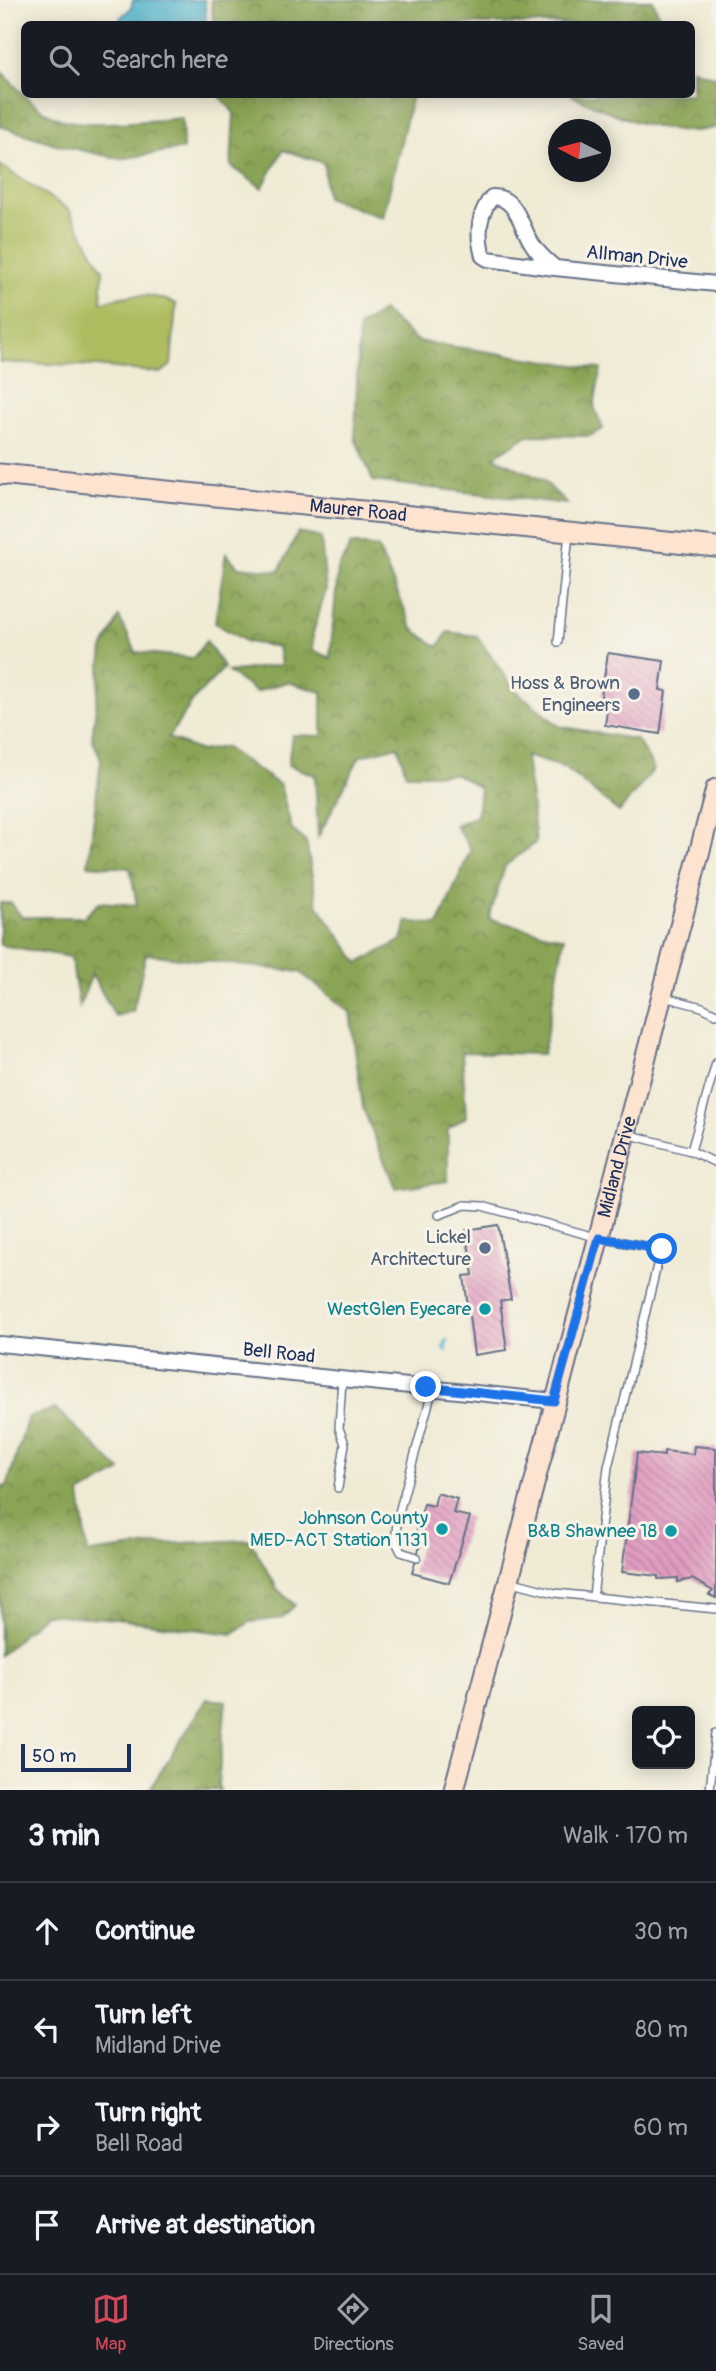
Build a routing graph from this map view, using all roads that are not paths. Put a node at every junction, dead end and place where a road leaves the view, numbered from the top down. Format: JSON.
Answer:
{"nodes":[{"id":1,"x":555,"y":268,"type":"junction"},
{"id":2,"x":716,"y":284,"type":"edge"},
{"id":3,"x":0,"y":474,"type":"edge"},
{"id":4,"x":569,"y":533,"type":"junction"},
{"id":5,"x":716,"y":547,"type":"edge"},
{"id":6,"x":558,"y":642,"type":"dead end"},
{"id":7,"x":716,"y":789,"type":"edge"},
{"id":8,"x":710,"y":842,"type":"edge"},
{"id":9,"x":664,"y":997,"type":"junction"},
{"id":10,"x":716,"y":1014,"type":"edge"},
{"id":11,"x":716,"y":1063,"type":"edge"},
{"id":12,"x":627,"y":1134,"type":"junction"},
{"id":13,"x":691,"y":1151,"type":"junction"},
{"id":14,"x":716,"y":1163,"type":"edge"},
{"id":15,"x":439,"y":1215,"type":"dead end"},
{"id":16,"x":599,"y":1238,"type":"junction"},
{"id":17,"x":0,"y":1344,"type":"edge"},
{"id":18,"x":342,"y":1378,"type":"junction"},
{"id":19,"x":433,"y":1388,"type":"junction"},
{"id":20,"x":554,"y":1401,"type":"junction"},
{"id":21,"x":338,"y":1488,"type":"dead end"},
{"id":22,"x":417,"y":1557,"type":"dead end"},
{"id":23,"x":508,"y":1581,"type":"junction"},
{"id":24,"x":593,"y":1597,"type":"junction"},
{"id":25,"x":716,"y":1609,"type":"edge"},
{"id":26,"x":716,"y":1733,"type":"edge"},
{"id":27,"x":454,"y":1790,"type":"edge"},
{"id":28,"x":710,"y":1790,"type":"edge"}],
"edges":[{"from":1,"to":1,"type":"street","name":"Allman Drive"},
{"from":1,"to":2,"type":"street","name":"Allman Drive"},
{"from":3,"to":4,"type":"main road","name":"Maurer Road"},
{"from":4,"to":5,"type":"main road","name":"Maurer Road"},
{"from":4,"to":6,"type":"lane"},
{"from":7,"to":8,"type":"main road","name":"Midland Drive"},
{"from":8,"to":9,"type":"main road","name":"Midland Drive"},
{"from":9,"to":10,"type":"lane"},
{"from":9,"to":12,"type":"main road","name":"Midland Drive"},
{"from":11,"to":13,"type":"lane"},
{"from":12,"to":13,"type":"lane"},
{"from":12,"to":16,"type":"main road","name":"Midland Drive"},
{"from":13,"to":14,"type":"lane"},
{"from":15,"to":16,"type":"lane"},
{"from":16,"to":20,"type":"main road","name":"Midland Drive"},
{"from":16,"to":24,"type":"lane"},
{"from":17,"to":18,"type":"street","name":"Bell Road"},
{"from":18,"to":19,"type":"street","name":"Bell Road"},
{"from":18,"to":21,"type":"lane"},
{"from":19,"to":20,"type":"street","name":"Bell Road"},
{"from":19,"to":22,"type":"lane"},
{"from":20,"to":23,"type":"main road","name":"Midland Drive"},
{"from":23,"to":24,"type":"lane"},
{"from":23,"to":27,"type":"main road","name":"Midland Drive"},
{"from":24,"to":25,"type":"lane"},
{"from":26,"to":28,"type":"lane"}]}
